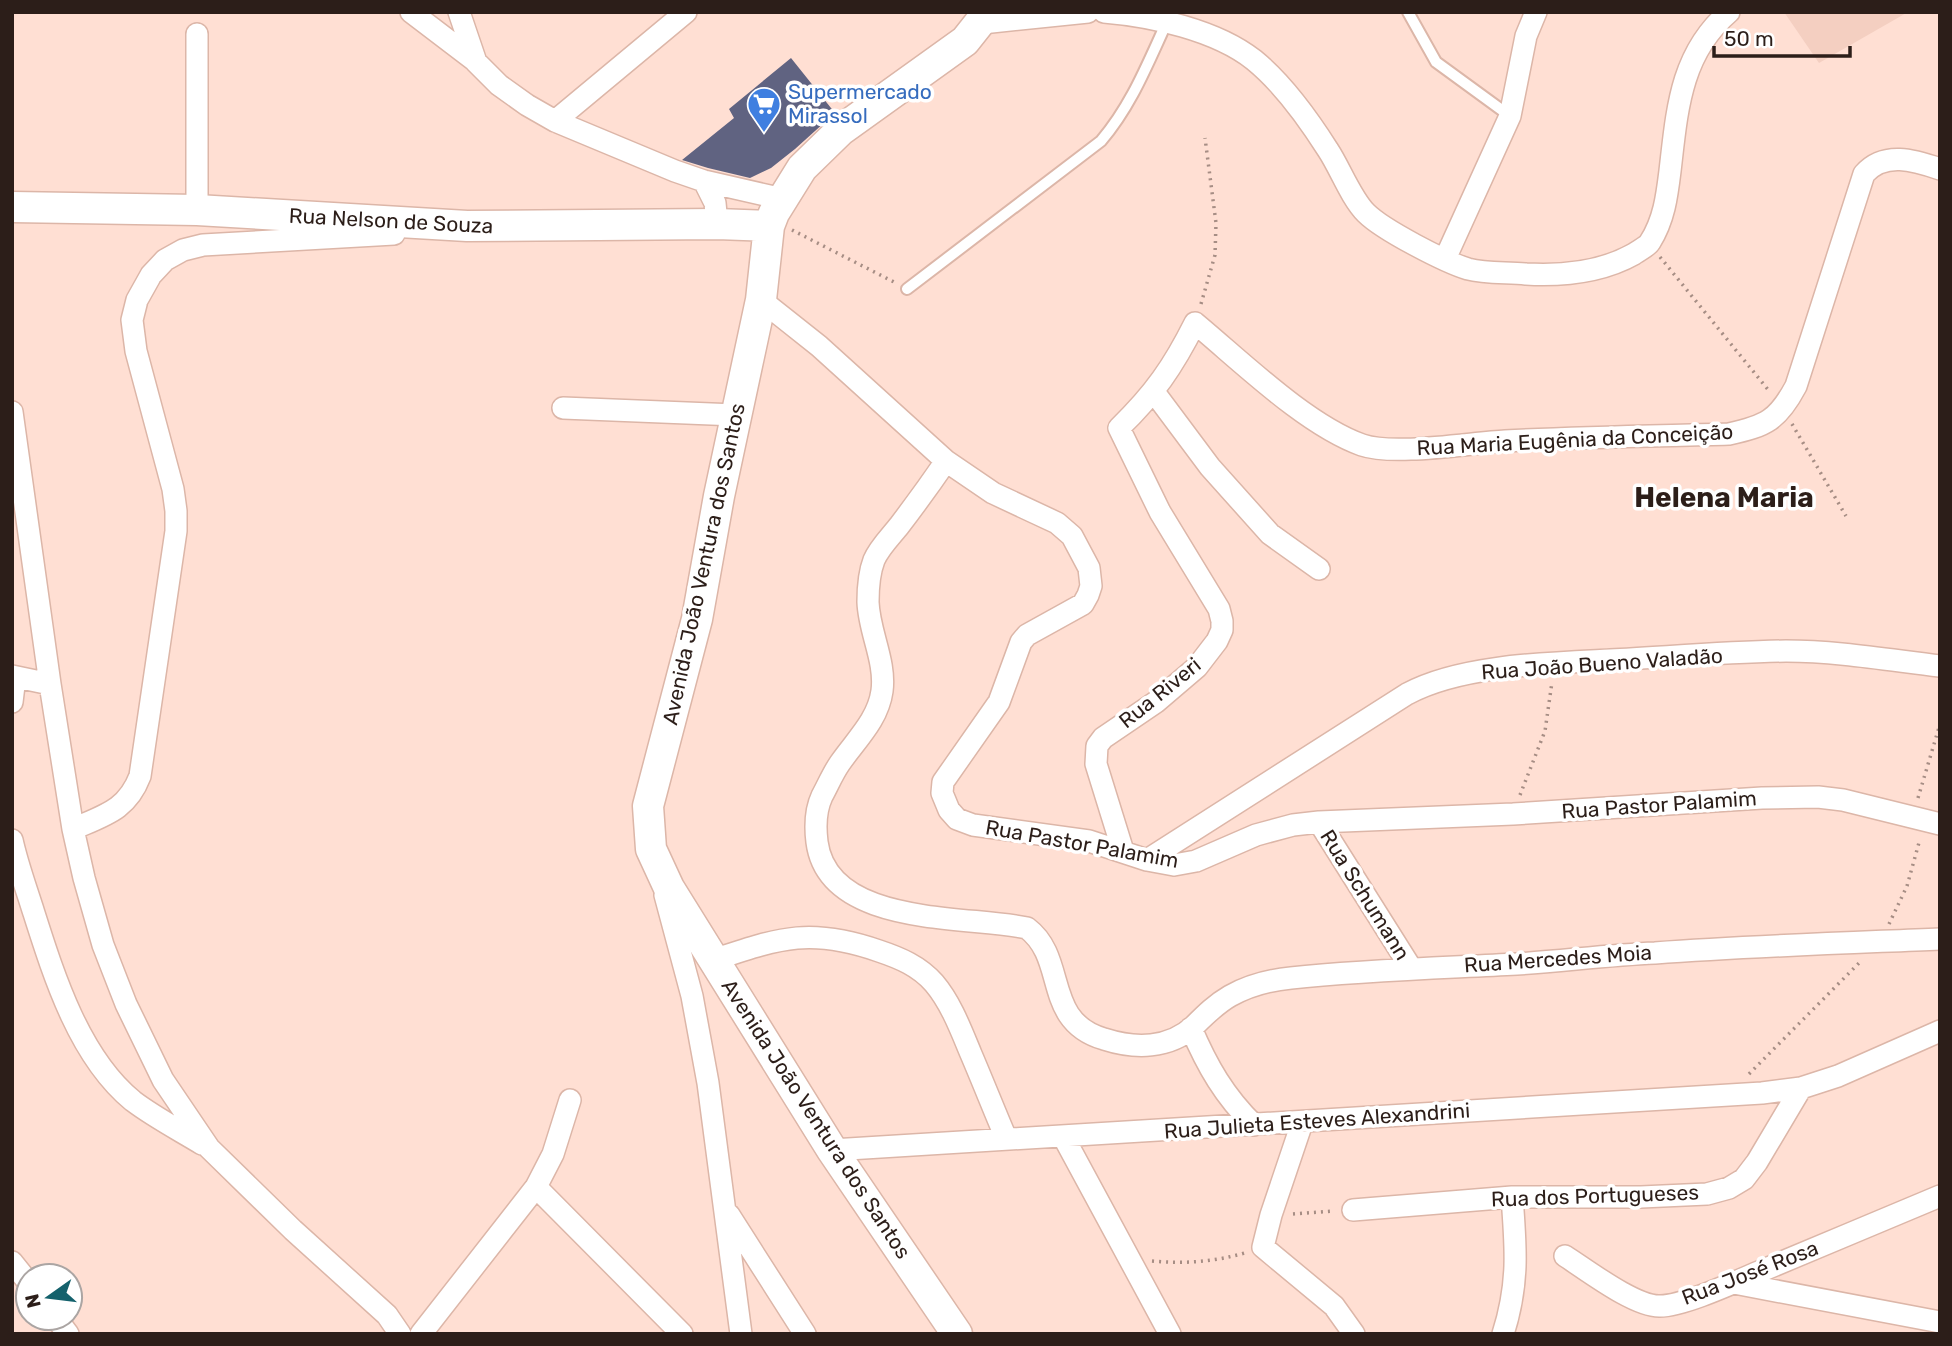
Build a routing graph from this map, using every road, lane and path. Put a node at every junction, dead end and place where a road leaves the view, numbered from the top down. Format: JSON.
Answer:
{"nodes":[{"id":1,"x":411,"y":12,"type":"edge"},
{"id":2,"x":460,"y":12,"type":"edge"},
{"id":3,"x":686,"y":12,"type":"edge"},
{"id":4,"x":1087,"y":12,"type":"edge"},
{"id":5,"x":1104,"y":12,"type":"edge"},
{"id":6,"x":1408,"y":12,"type":"edge"},
{"id":7,"x":1536,"y":12,"type":"edge"},
{"id":8,"x":1729,"y":12,"type":"edge"},
{"id":9,"x":985,"y":18,"type":"edge"},
{"id":10,"x":1167,"y":24,"type":"junction"},
{"id":11,"x":197,"y":34,"type":"dead end"},
{"id":12,"x":476,"y":62,"type":"junction"},
{"id":13,"x":1510,"y":116,"type":"junction"},
{"id":14,"x":555,"y":121,"type":"junction"},
{"id":15,"x":1205,"y":138,"type":"dead end"},
{"id":16,"x":1940,"y":169,"type":"edge"},
{"id":17,"x":704,"y":181,"type":"junction"},
{"id":18,"x":12,"y":207,"type":"edge"},
{"id":19,"x":197,"y":211,"type":"junction"},
{"id":20,"x":775,"y":215,"type":"junction"},
{"id":21,"x":718,"y":224,"type":"junction"},
{"id":22,"x":467,"y":226,"type":"junction"},
{"id":23,"x":1649,"y":244,"type":"junction"},
{"id":24,"x":1445,"y":259,"type":"junction"},
{"id":25,"x":907,"y":289,"type":"joint"},
{"id":26,"x":761,"y":300,"type":"junction"},
{"id":27,"x":1195,"y":323,"type":"junction"},
{"id":28,"x":1154,"y":392,"type":"junction"},
{"id":29,"x":563,"y":408,"type":"dead end"},
{"id":30,"x":1783,"y":409,"type":"junction"},
{"id":31,"x":12,"y":412,"type":"edge"},
{"id":32,"x":736,"y":415,"type":"junction"},
{"id":33,"x":946,"y":461,"type":"junction"},
{"id":34,"x":1846,"y":516,"type":"dead end"},
{"id":35,"x":1319,"y":569,"type":"dead end"},
{"id":36,"x":1555,"y":663,"type":"junction"},
{"id":37,"x":1940,"y":666,"type":"edge"},
{"id":38,"x":14,"y":677,"type":"edge"},
{"id":39,"x":50,"y":684,"type":"junction"},
{"id":40,"x":12,"y":702,"type":"edge"},
{"id":41,"x":1940,"y":724,"type":"edge"},
{"id":42,"x":1513,"y":814,"type":"junction"},
{"id":43,"x":1925,"y":821,"type":"edge"},
{"id":44,"x":1319,"y":822,"type":"junction"},
{"id":45,"x":73,"y":829,"type":"junction"},
{"id":46,"x":12,"y":840,"type":"edge"},
{"id":47,"x":1123,"y":851,"type":"junction"},
{"id":48,"x":1147,"y":860,"type":"junction"},
{"id":49,"x":657,"y":865,"type":"junction"},
{"id":50,"x":1940,"y":939,"type":"edge"},
{"id":51,"x":1881,"y":942,"type":"junction"},
{"id":52,"x":713,"y":960,"type":"junction"},
{"id":53,"x":1411,"y":968,"type":"junction"},
{"id":54,"x":1191,"y":1028,"type":"junction"},
{"id":55,"x":1940,"y":1031,"type":"edge"},
{"id":56,"x":1801,"y":1088,"type":"junction"},
{"id":57,"x":1728,"y":1096,"type":"junction"},
{"id":58,"x":570,"y":1100,"type":"dead end"},
{"id":59,"x":1302,"y":1123,"type":"junction"},
{"id":60,"x":1254,"y":1125,"type":"junction"},
{"id":61,"x":1063,"y":1136,"type":"junction"},
{"id":62,"x":1006,"y":1138,"type":"junction"},
{"id":63,"x":209,"y":1148,"type":"junction"},
{"id":64,"x":832,"y":1150,"type":"junction"},
{"id":65,"x":536,"y":1187,"type":"junction"},
{"id":66,"x":1940,"y":1196,"type":"edge"},
{"id":67,"x":1513,"y":1197,"type":"junction"},
{"id":68,"x":1353,"y":1210,"type":"joint"},
{"id":69,"x":726,"y":1211,"type":"junction"},
{"id":70,"x":1271,"y":1215,"type":"junction"},
{"id":71,"x":1263,"y":1247,"type":"junction"},
{"id":72,"x":1565,"y":1256,"type":"dead end"},
{"id":73,"x":1131,"y":1260,"type":"junction"},
{"id":74,"x":1734,"y":1283,"type":"junction"},
{"id":75,"x":387,"y":1315,"type":"junction"},
{"id":76,"x":1940,"y":1322,"type":"edge"},
{"id":77,"x":428,"y":1332,"type":"edge"},
{"id":78,"x":400,"y":1334,"type":"edge"},
{"id":79,"x":682,"y":1334,"type":"edge"},
{"id":80,"x":741,"y":1334,"type":"edge"},
{"id":81,"x":805,"y":1334,"type":"edge"},
{"id":82,"x":957,"y":1334,"type":"edge"},
{"id":83,"x":1170,"y":1334,"type":"edge"},
{"id":84,"x":1354,"y":1334,"type":"edge"},
{"id":85,"x":1503,"y":1334,"type":"edge"}],
"edges":[{"from":1,"to":12,"type":"street"},
{"from":2,"to":12,"type":"street"},
{"from":3,"to":14,"type":"street"},
{"from":4,"to":9,"type":"street"},
{"from":5,"to":10,"type":"street"},
{"from":6,"to":13,"type":"lane"},
{"from":7,"to":13,"type":"street"},
{"from":8,"to":23,"type":"street"},
{"from":9,"to":20,"type":"main road","name":"Avenida João Ventura dos Santos"},
{"from":10,"to":24,"type":"street"},
{"from":10,"to":25,"type":"lane"},
{"from":11,"to":19,"type":"street"},
{"from":12,"to":14,"type":"street"},
{"from":13,"to":24,"type":"street"},
{"from":14,"to":17,"type":"street"},
{"from":15,"to":27,"type":"path"},
{"from":16,"to":30,"type":"street","name":"Rua Maria Eugênia da Conceição"},
{"from":17,"to":20,"type":"street"},
{"from":17,"to":21,"type":"street"},
{"from":18,"to":19,"type":"main road","name":"Rua Nelson de Souza"},
{"from":19,"to":22,"type":"main road","name":"Rua Nelson de Souza"},
{"from":20,"to":21,"type":"main road","name":"Rua Nelson de Souza"},
{"from":20,"to":25,"type":"path"},
{"from":20,"to":26,"type":"main road","name":"Avenida João Ventura dos Santos"},
{"from":21,"to":22,"type":"main road","name":"Rua Nelson de Souza"},
{"from":22,"to":45,"type":"street"},
{"from":23,"to":24,"type":"street"},
{"from":23,"to":30,"type":"path"},
{"from":26,"to":32,"type":"main road","name":"Avenida João Ventura dos Santos"},
{"from":26,"to":33,"type":"street","name":"Rua Pastor Palamim"},
{"from":27,"to":28,"type":"street"},
{"from":27,"to":30,"type":"street","name":"Rua Maria Eugênia da Conceição"},
{"from":28,"to":35,"type":"street"},
{"from":28,"to":47,"type":"street","name":"Rua Riveri"},
{"from":29,"to":32,"type":"street"},
{"from":30,"to":34,"type":"path"},
{"from":31,"to":39,"type":"street"},
{"from":32,"to":49,"type":"main road","name":"Avenida João Ventura dos Santos"},
{"from":33,"to":47,"type":"street","name":"Rua Pastor Palamim"},
{"from":33,"to":54,"type":"street","name":"Rua Mercedes Moia"},
{"from":36,"to":37,"type":"street","name":"Rua João Bueno Valadão"},
{"from":36,"to":42,"type":"path"},
{"from":36,"to":48,"type":"street","name":"Rua João Bueno Valadão"},
{"from":38,"to":39,"type":"street"},
{"from":38,"to":40,"type":"street"},
{"from":39,"to":45,"type":"street"},
{"from":41,"to":43,"type":"path"},
{"from":42,"to":43,"type":"street","name":"Rua Pastor Palamim"},
{"from":42,"to":44,"type":"street","name":"Rua Pastor Palamim"},
{"from":43,"to":51,"type":"path"},
{"from":44,"to":48,"type":"street","name":"Rua Pastor Palamim"},
{"from":44,"to":53,"type":"street","name":"Rua Schumann"},
{"from":45,"to":63,"type":"street"},
{"from":46,"to":63,"type":"street"},
{"from":47,"to":48,"type":"street","name":"Rua Pastor Palamim"},
{"from":49,"to":52,"type":"main road","name":"Avenida João Ventura dos Santos"},
{"from":49,"to":69,"type":"street"},
{"from":50,"to":51,"type":"street","name":"Rua Mercedes Moia"},
{"from":51,"to":53,"type":"street","name":"Rua Mercedes Moia"},
{"from":51,"to":57,"type":"path"},
{"from":52,"to":62,"type":"street"},
{"from":52,"to":64,"type":"main road","name":"Avenida João Ventura dos Santos"},
{"from":53,"to":54,"type":"street","name":"Rua Mercedes Moia"},
{"from":54,"to":60,"type":"street"},
{"from":55,"to":56,"type":"street"},
{"from":56,"to":57,"type":"street","name":"Rua Julieta Esteves Alexandrini"},
{"from":56,"to":67,"type":"street","name":"Rua dos Portugueses"},
{"from":57,"to":59,"type":"street","name":"Rua Julieta Esteves Alexandrini"},
{"from":58,"to":65,"type":"street"},
{"from":59,"to":60,"type":"street","name":"Rua Julieta Esteves Alexandrini"},
{"from":59,"to":70,"type":"street"},
{"from":60,"to":61,"type":"street","name":"Rua Julieta Esteves Alexandrini"},
{"from":61,"to":62,"type":"street","name":"Rua Julieta Esteves Alexandrini"},
{"from":61,"to":73,"type":"street"},
{"from":62,"to":64,"type":"street","name":"Rua Julieta Esteves Alexandrini"},
{"from":63,"to":75,"type":"street"},
{"from":64,"to":82,"type":"main road","name":"Avenida João Ventura dos Santos"},
{"from":65,"to":77,"type":"street"},
{"from":65,"to":79,"type":"street"},
{"from":66,"to":74,"type":"street","name":"Rua José Rosa"},
{"from":67,"to":68,"type":"street","name":"Rua dos Portugueses"},
{"from":67,"to":85,"type":"street"},
{"from":68,"to":70,"type":"path"},
{"from":69,"to":80,"type":"street"},
{"from":69,"to":81,"type":"street"},
{"from":70,"to":71,"type":"street"},
{"from":71,"to":73,"type":"path"},
{"from":71,"to":84,"type":"street"},
{"from":72,"to":74,"type":"street","name":"Rua José Rosa"},
{"from":73,"to":83,"type":"street"},
{"from":74,"to":76,"type":"street"},
{"from":75,"to":77,"type":"street"},
{"from":75,"to":78,"type":"street"}]}
